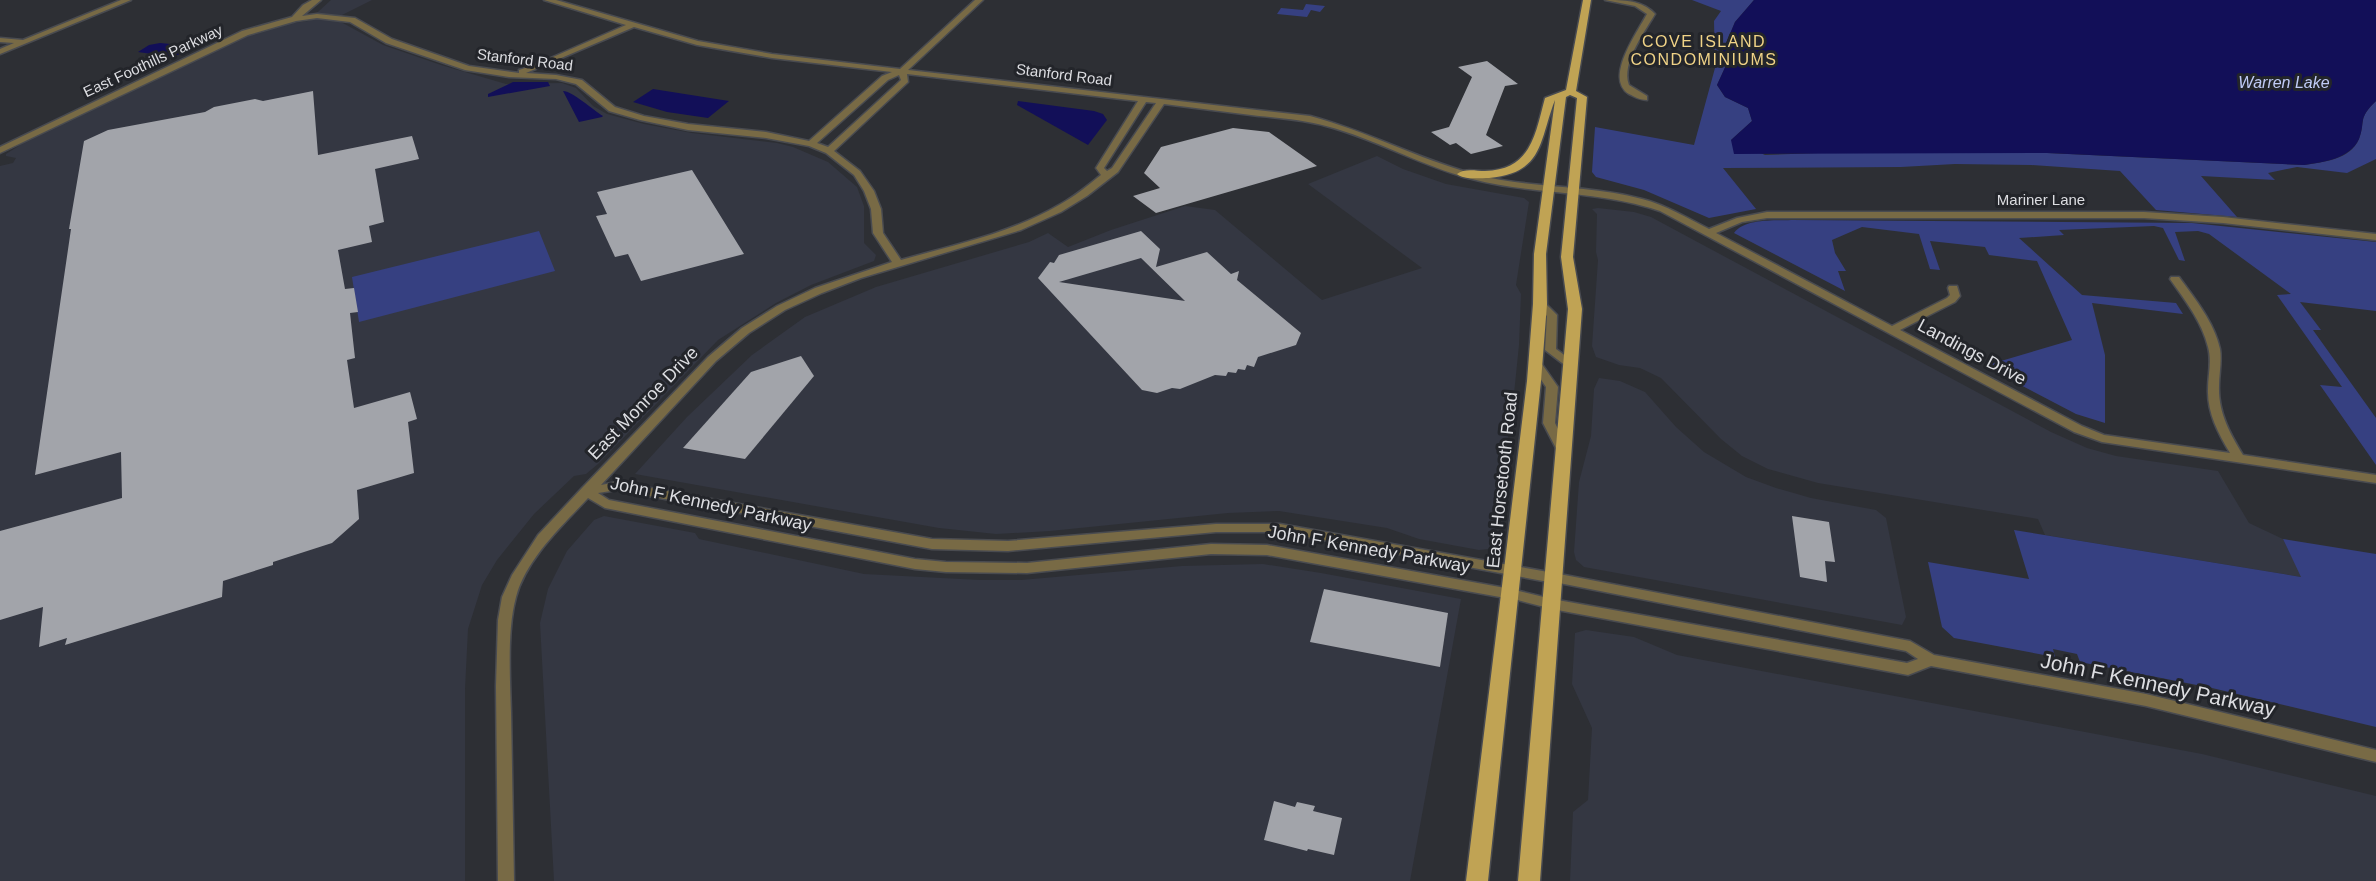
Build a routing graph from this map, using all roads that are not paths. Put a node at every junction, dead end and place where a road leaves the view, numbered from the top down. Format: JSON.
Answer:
{"nodes":[{"id":1,"x":127,"y":0,"type":"edge"},
{"id":2,"x":317,"y":0,"type":"edge"},
{"id":3,"x":548,"y":0,"type":"edge"},
{"id":4,"x":979,"y":0,"type":"edge"},
{"id":5,"x":1587,"y":0,"type":"edge"},
{"id":6,"x":1609,"y":0,"type":"edge"},
{"id":7,"x":295,"y":19,"type":"junction"},
{"id":8,"x":622,"y":22,"type":"junction"},
{"id":9,"x":632,"y":25,"type":"junction"},
{"id":10,"x":0,"y":40,"type":"edge"},
{"id":11,"x":24,"y":42,"type":"junction"},
{"id":12,"x":0,"y":52,"type":"edge"},
{"id":13,"x":902,"y":71,"type":"junction"},
{"id":14,"x":509,"y":75,"type":"junction"},
{"id":15,"x":1566,"y":94,"type":"junction"},
{"id":16,"x":1644,"y":98,"type":"dead end"},
{"id":17,"x":1144,"y":99,"type":"junction"},
{"id":18,"x":1162,"y":101,"type":"junction"},
{"id":19,"x":810,"y":144,"type":"junction"},
{"id":20,"x":0,"y":150,"type":"edge"},
{"id":21,"x":829,"y":152,"type":"junction"},
{"id":22,"x":1463,"y":174,"type":"junction"},
{"id":23,"x":1105,"y":175,"type":"junction"},
{"id":24,"x":1549,"y":189,"type":"junction"},
{"id":25,"x":1573,"y":191,"type":"junction"},
{"id":26,"x":1708,"y":233,"type":"junction"},
{"id":27,"x":2376,"y":237,"type":"edge"},
{"id":28,"x":897,"y":262,"type":"junction"},
{"id":29,"x":2175,"y":279,"type":"dead end"},
{"id":30,"x":1953,"y":288,"type":"dead end"},
{"id":31,"x":1540,"y":304,"type":"junction"},
{"id":32,"x":1892,"y":330,"type":"junction"},
{"id":33,"x":1535,"y":362,"type":"junction"},
{"id":34,"x":1570,"y":364,"type":"junction"},
{"id":35,"x":1563,"y":452,"type":"junction"},
{"id":36,"x":2239,"y":459,"type":"junction"},
{"id":37,"x":2376,"y":479,"type":"edge"},
{"id":38,"x":586,"y":491,"type":"junction"},
{"id":39,"x":1513,"y":569,"type":"junction"},
{"id":40,"x":1554,"y":578,"type":"junction"},
{"id":41,"x":1510,"y":594,"type":"junction"},
{"id":42,"x":1552,"y":604,"type":"junction"},
{"id":43,"x":1930,"y":660,"type":"junction"},
{"id":44,"x":2376,"y":756,"type":"edge"},
{"id":45,"x":506,"y":881,"type":"edge"},
{"id":46,"x":1477,"y":881,"type":"edge"},
{"id":47,"x":1529,"y":881,"type":"edge"}],
"edges":[{"from":1,"to":11,"type":"street"},
{"from":2,"to":7,"type":"street","name":"East Foothills Parkway"},
{"from":3,"to":8,"type":"street","name":"Stanford Road"},
{"from":4,"to":13,"type":"street"},
{"from":5,"to":15,"type":"main road","name":"East Horsetooth Road"},
{"from":6,"to":16,"type":"street"},
{"from":7,"to":14,"type":"street","name":"Stanford Road"},
{"from":7,"to":20,"type":"street","name":"East Foothills Parkway"},
{"from":8,"to":9,"type":"street","name":"Stanford Road"},
{"from":8,"to":14,"type":"street"},
{"from":9,"to":13,"type":"street","name":"Stanford Road"},
{"from":9,"to":14,"type":"street"},
{"from":10,"to":11,"type":"street"},
{"from":11,"to":12,"type":"street"},
{"from":13,"to":17,"type":"street","name":"Stanford Road"},
{"from":13,"to":19,"type":"street"},
{"from":13,"to":21,"type":"street"},
{"from":14,"to":19,"type":"street","name":"Stanford Road"},
{"from":15,"to":22,"type":"main road"},
{"from":15,"to":24,"type":"main road","name":"East Horsetooth Road"},
{"from":15,"to":25,"type":"main road"},
{"from":17,"to":18,"type":"street","name":"Stanford Road"},
{"from":17,"to":23,"type":"street"},
{"from":18,"to":22,"type":"street","name":"Stanford Road"},
{"from":18,"to":23,"type":"street","name":"East Monroe Drive"},
{"from":19,"to":21,"type":"street","name":"Stanford Road"},
{"from":21,"to":28,"type":"street","name":"Stanford Road"},
{"from":22,"to":24,"type":"street","name":"Stanford Road"},
{"from":23,"to":28,"type":"street","name":"East Monroe Drive"},
{"from":24,"to":25,"type":"street","name":"Stanford Road"},
{"from":24,"to":31,"type":"main road","name":"East Horsetooth Road"},
{"from":25,"to":26,"type":"street","name":"Landings Drive"},
{"from":25,"to":34,"type":"main road"},
{"from":26,"to":27,"type":"street","name":"Mariner Lane"},
{"from":26,"to":32,"type":"street","name":"Landings Drive"},
{"from":28,"to":38,"type":"street","name":"East Monroe Drive"},
{"from":29,"to":36,"type":"street"},
{"from":30,"to":32,"type":"street"},
{"from":31,"to":33,"type":"main road","name":"East Horsetooth Road"},
{"from":31,"to":34,"type":"street"},
{"from":32,"to":36,"type":"street","name":"Landings Drive"},
{"from":33,"to":35,"type":"street"},
{"from":33,"to":39,"type":"main road","name":"East Horsetooth Road"},
{"from":34,"to":35,"type":"main road"},
{"from":35,"to":40,"type":"main road"},
{"from":36,"to":37,"type":"street","name":"Landings Drive"},
{"from":38,"to":39,"type":"street","name":"John F Kennedy Parkway"},
{"from":38,"to":41,"type":"street","name":"John F Kennedy Parkway"},
{"from":38,"to":45,"type":"street","name":"East Monroe Drive"},
{"from":39,"to":40,"type":"street","name":"John F Kennedy Parkway"},
{"from":39,"to":41,"type":"main road","name":"East Horsetooth Road"},
{"from":40,"to":42,"type":"main road"},
{"from":40,"to":43,"type":"street","name":"John F Kennedy Parkway"},
{"from":41,"to":42,"type":"street","name":"John F Kennedy Parkway"},
{"from":41,"to":46,"type":"main road","name":"East Horsetooth Road"},
{"from":42,"to":43,"type":"street","name":"John F Kennedy Parkway"},
{"from":42,"to":47,"type":"main road"},
{"from":43,"to":44,"type":"street","name":"John F Kennedy Parkway"}]}
